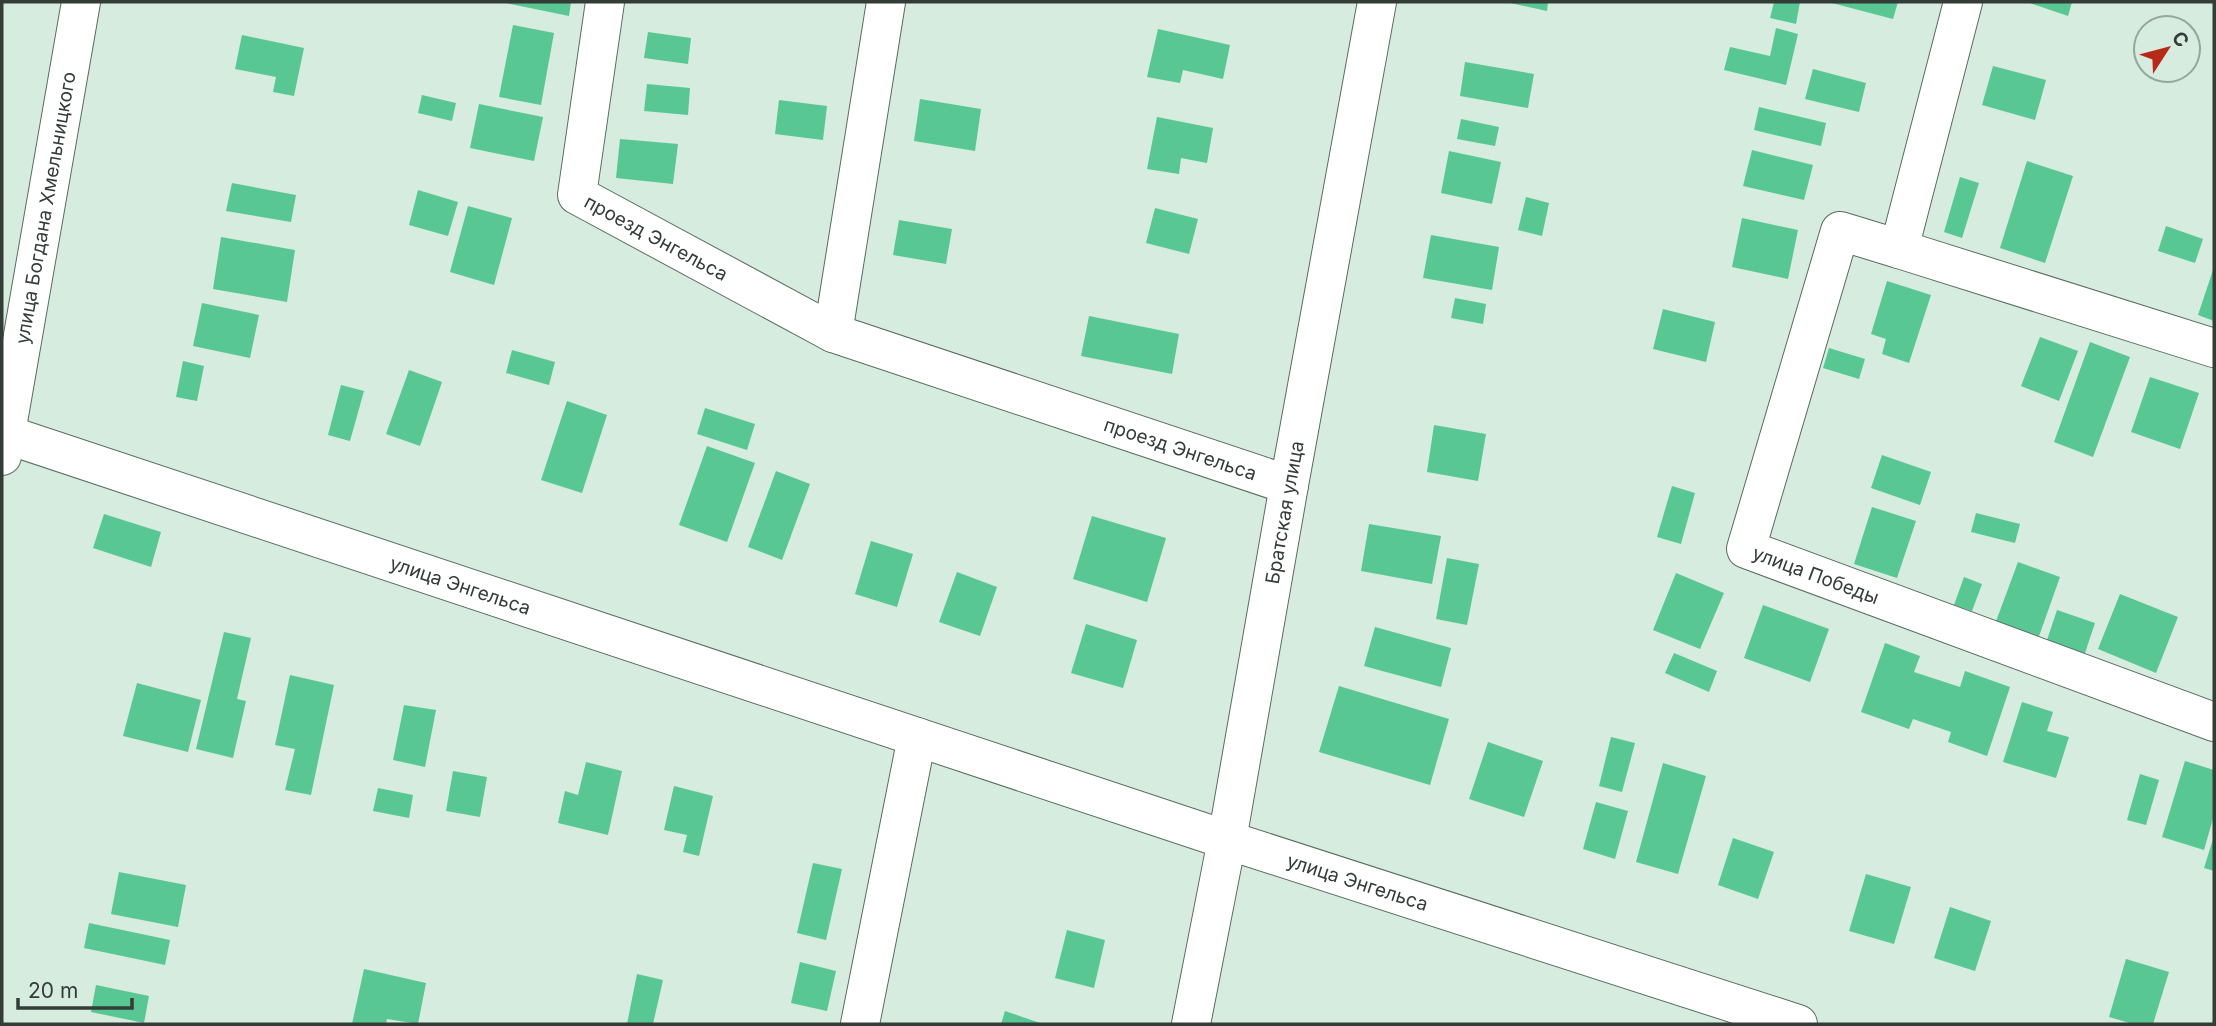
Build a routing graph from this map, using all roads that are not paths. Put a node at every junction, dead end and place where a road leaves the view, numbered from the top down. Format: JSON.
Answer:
{"nodes":[{"id":1,"x":81,"y":2,"type":"edge"},
{"id":2,"x":605,"y":2,"type":"edge"},
{"id":3,"x":886,"y":2,"type":"edge"},
{"id":4,"x":1377,"y":2,"type":"edge"},
{"id":5,"x":1963,"y":2,"type":"edge"},
{"id":6,"x":1899,"y":249,"type":"junction"},
{"id":7,"x":834,"y":333,"type":"junction"},
{"id":8,"x":2214,"y":348,"type":"edge"},
{"id":9,"x":3,"y":441,"type":"edge"},
{"id":10,"x":1289,"y":485,"type":"junction"},
{"id":11,"x":2214,"y":722,"type":"edge"},
{"id":12,"x":917,"y":737,"type":"junction"},
{"id":13,"x":1227,"y":840,"type":"junction"},
{"id":14,"x":860,"y":1024,"type":"edge"},
{"id":15,"x":1191,"y":1024,"type":"edge"},
{"id":16,"x":1798,"y":1024,"type":"edge"}],
"edges":[{"from":1,"to":9,"type":"street","name":"улица Богдана Хмельницкого"},
{"from":2,"to":7,"type":"street","name":"проезд Энгельса"},
{"from":3,"to":7,"type":"street"},
{"from":4,"to":10,"type":"street","name":"Братская улица"},
{"from":5,"to":6,"type":"street"},
{"from":6,"to":8,"type":"street","name":"улица Победы"},
{"from":6,"to":11,"type":"street","name":"улица Победы"},
{"from":7,"to":10,"type":"street","name":"проезд Энгельса"},
{"from":9,"to":12,"type":"street","name":"улица Энгельса"},
{"from":10,"to":13,"type":"street","name":"Братская улица"},
{"from":12,"to":13,"type":"street","name":"улица Энгельса"},
{"from":12,"to":14,"type":"street"},
{"from":13,"to":15,"type":"street","name":"Братская улица"},
{"from":13,"to":16,"type":"street","name":"улица Энгельса"}]}
